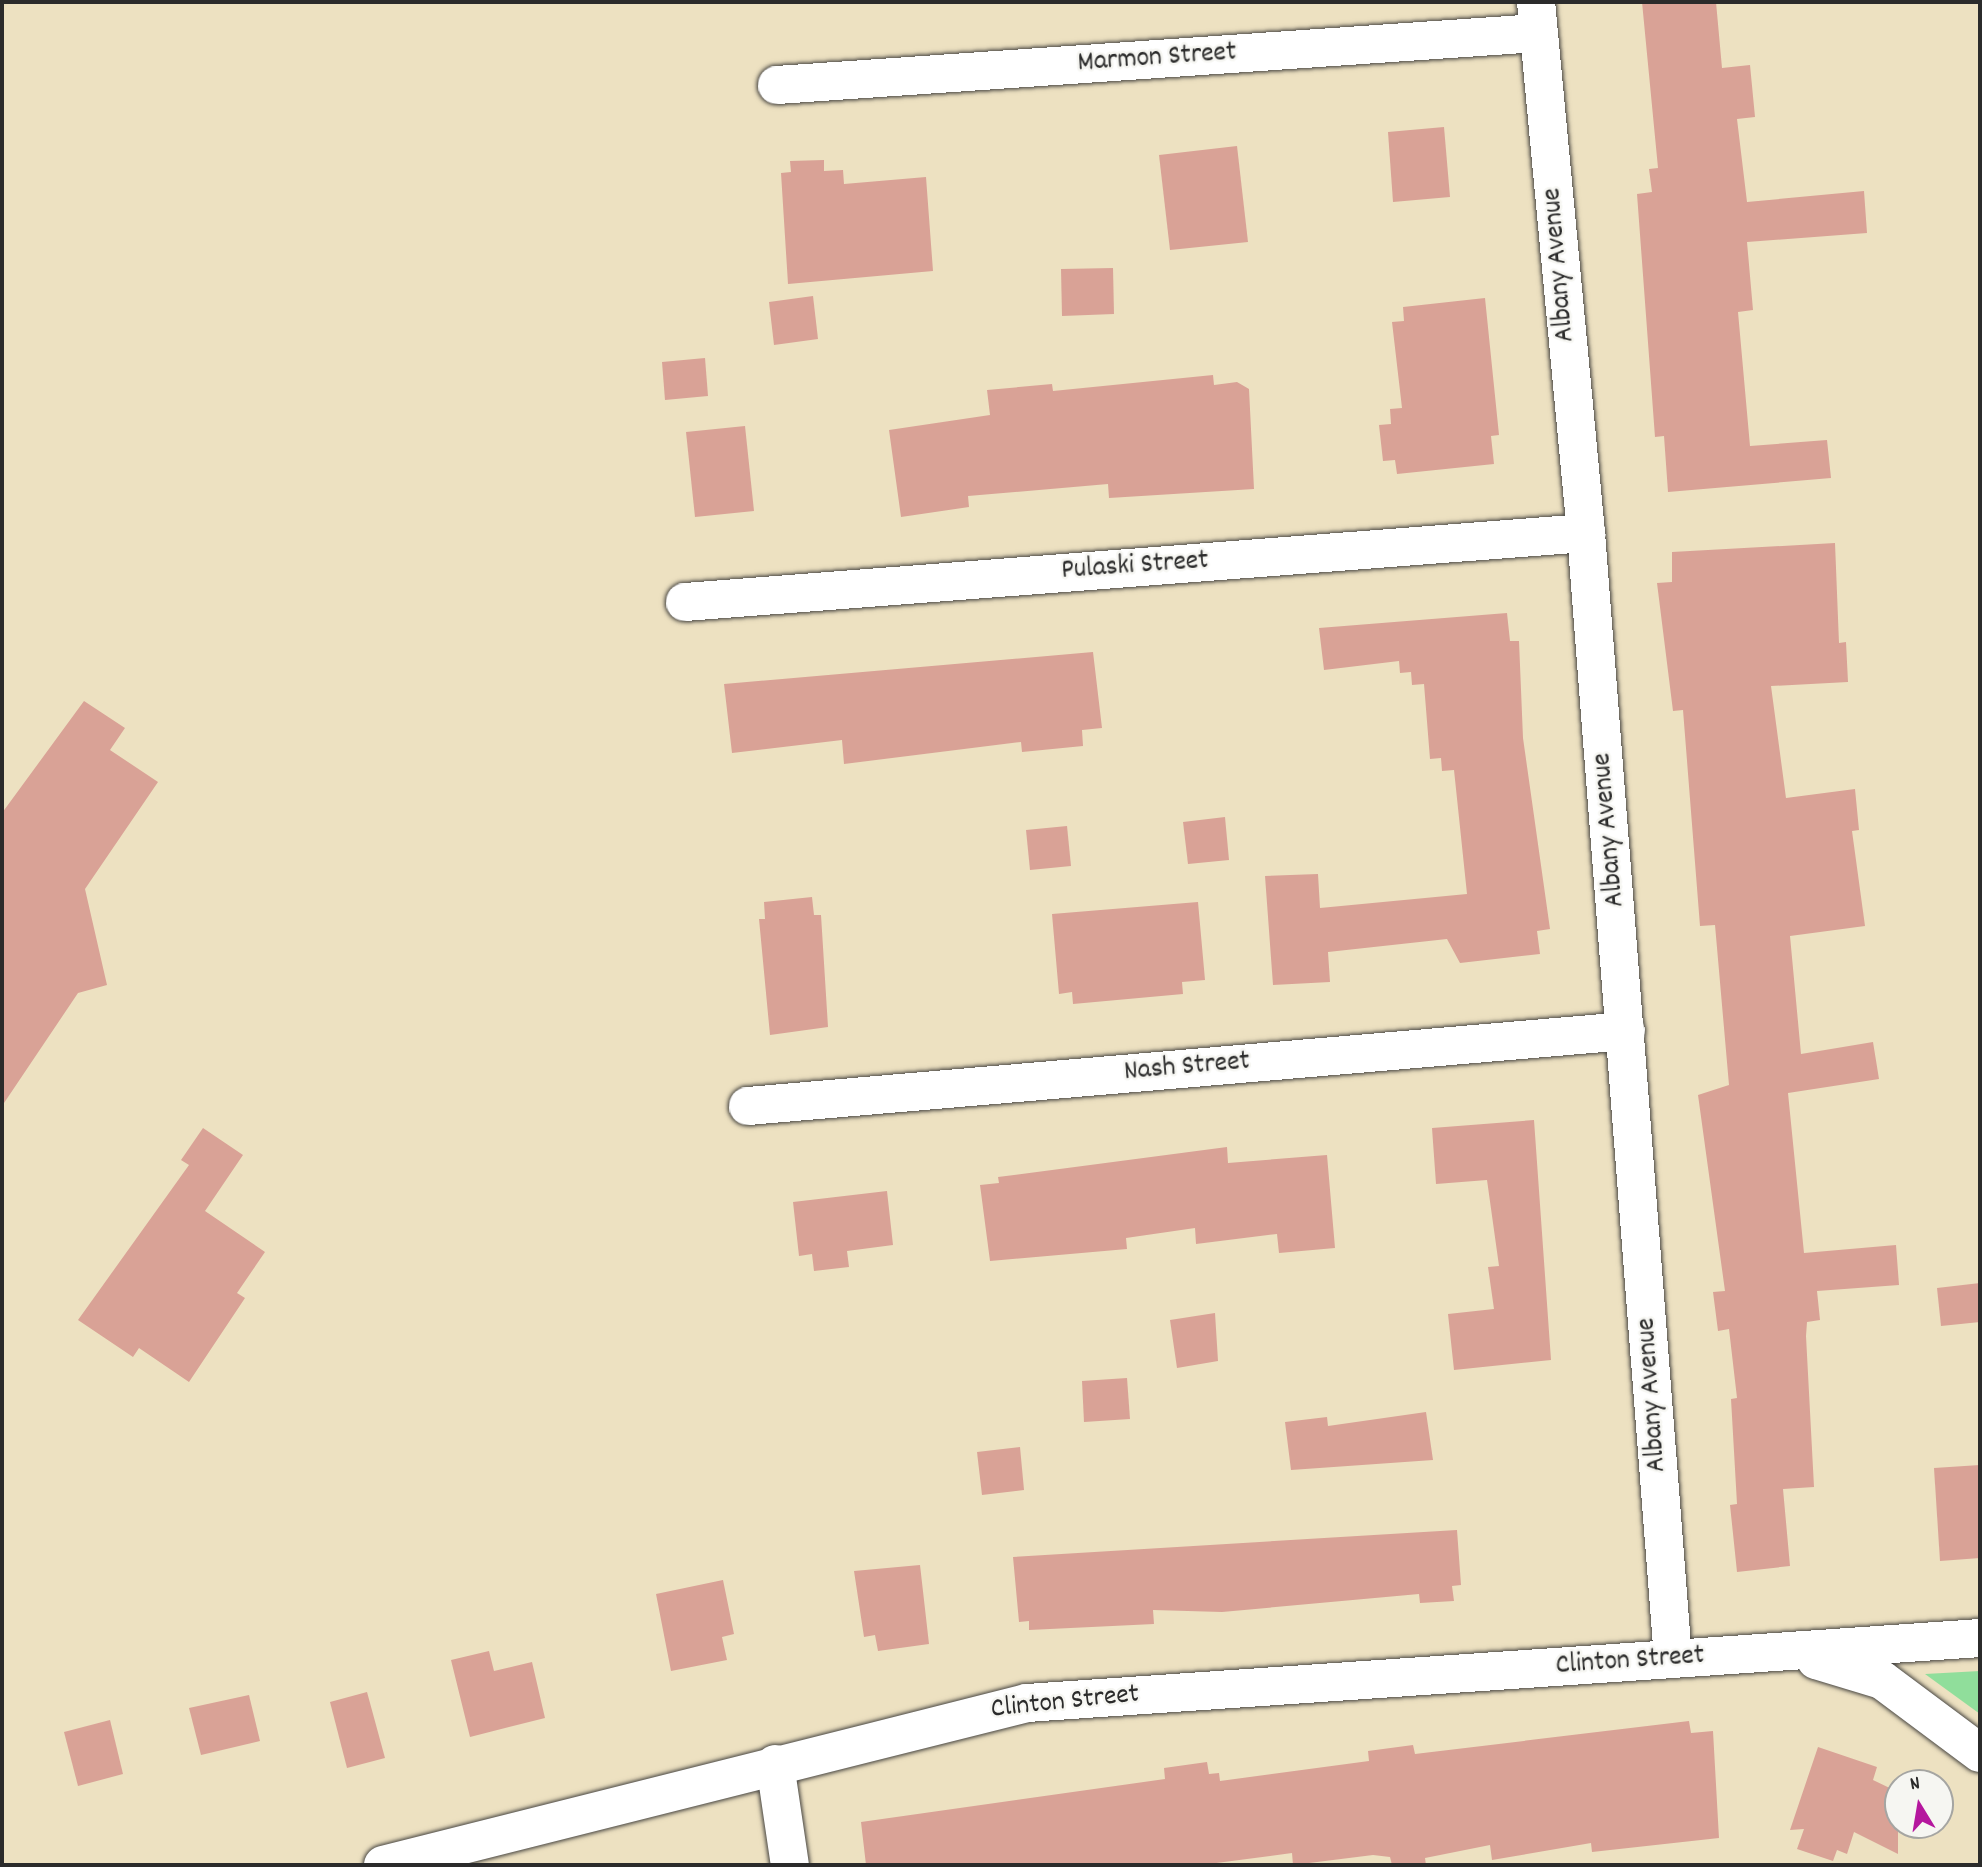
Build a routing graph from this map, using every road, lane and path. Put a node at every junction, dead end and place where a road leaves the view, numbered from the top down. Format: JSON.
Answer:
{"nodes":[{"id":1,"x":1537,"y":17,"type":"edge"},
{"id":2,"x":777,"y":85,"type":"dead end"},
{"id":3,"x":1586,"y":533,"type":"junction"},
{"id":4,"x":685,"y":601,"type":"dead end"},
{"id":5,"x":1626,"y":1031,"type":"junction"},
{"id":6,"x":748,"y":1106,"type":"dead end"},
{"id":7,"x":1980,"y":1639,"type":"edge"},
{"id":8,"x":1765,"y":1653,"type":"junction"},
{"id":9,"x":1673,"y":1659,"type":"junction"},
{"id":10,"x":1980,"y":1753,"type":"edge"},
{"id":11,"x":775,"y":1764,"type":"junction"},
{"id":12,"x":383,"y":1865,"type":"edge"},
{"id":13,"x":790,"y":1865,"type":"edge"}],
"edges":[{"from":1,"to":2,"type":"street","name":"Marmon Street"},
{"from":1,"to":3,"type":"street","name":"Albany Avenue"},
{"from":3,"to":4,"type":"street","name":"Pulaski Street"},
{"from":3,"to":5,"type":"street","name":"Albany Avenue"},
{"from":5,"to":6,"type":"street","name":"Nash Street"},
{"from":5,"to":9,"type":"street","name":"Albany Avenue"},
{"from":7,"to":8,"type":"street","name":"Clinton Street"},
{"from":8,"to":9,"type":"street","name":"Clinton Street"},
{"from":8,"to":10,"type":"street","name":"Clinton Street"},
{"from":9,"to":11,"type":"street","name":"Clinton Street"},
{"from":11,"to":12,"type":"street","name":"Clinton Street"},
{"from":11,"to":13,"type":"street"}]}
